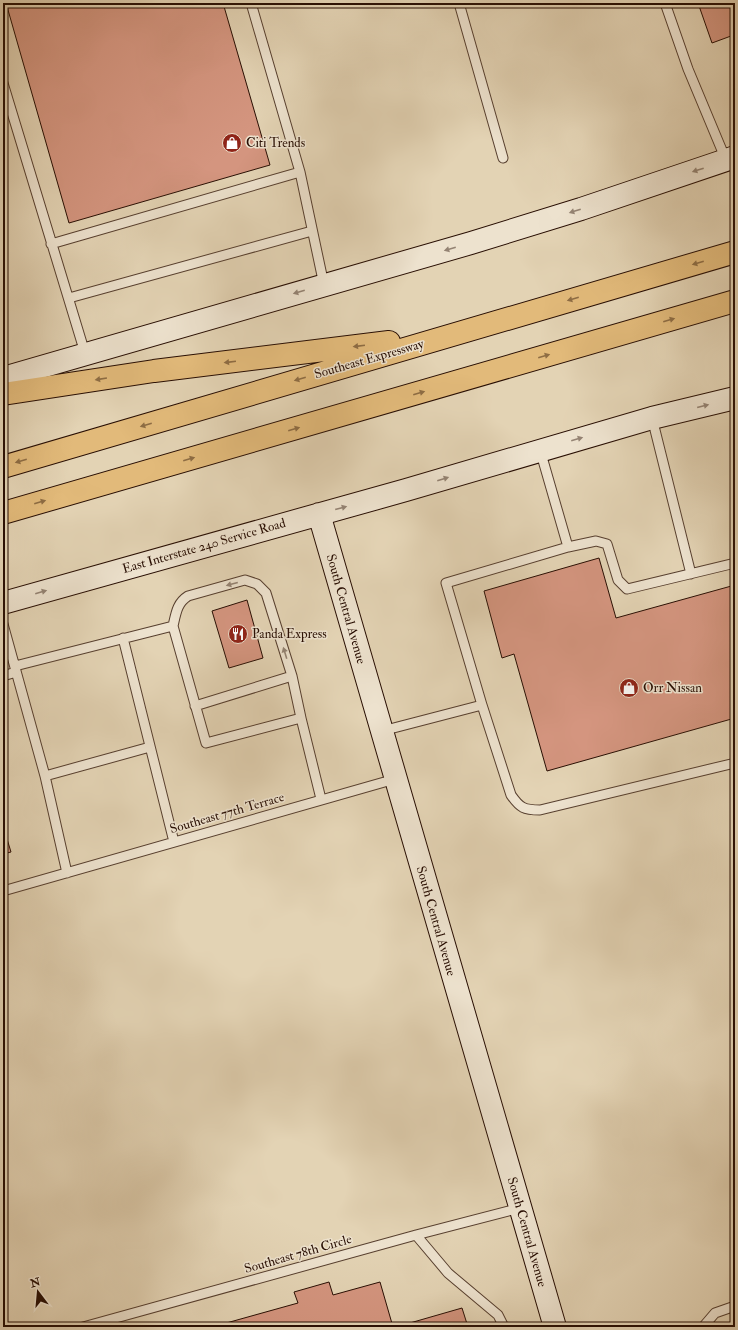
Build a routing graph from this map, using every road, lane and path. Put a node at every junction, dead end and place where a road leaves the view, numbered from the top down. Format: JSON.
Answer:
{"nodes":[{"id":1,"x":251,"y":3,"type":"edge"},
{"id":2,"x":459,"y":3,"type":"edge"},
{"id":3,"x":665,"y":3,"type":"edge"},
{"id":4,"x":3,"y":83,"type":"edge"},
{"id":5,"x":503,"y":158,"type":"dead end"},
{"id":6,"x":730,"y":159,"type":"edge"},
{"id":7,"x":300,"y":172,"type":"junction"},
{"id":8,"x":312,"y":231,"type":"junction"},
{"id":9,"x":51,"y":244,"type":"junction"},
{"id":10,"x":735,"y":252,"type":"edge"},
{"id":11,"x":324,"y":285,"type":"junction"},
{"id":12,"x":69,"y":298,"type":"junction"},
{"id":13,"x":735,"y":301,"type":"edge"},
{"id":14,"x":534,"y":311,"type":"junction"},
{"id":15,"x":85,"y":353,"type":"junction"},
{"id":16,"x":3,"y":378,"type":"edge"},
{"id":17,"x":3,"y":394,"type":"edge"},
{"id":18,"x":735,"y":398,"type":"edge"},
{"id":19,"x":652,"y":418,"type":"junction"},
{"id":20,"x":540,"y":450,"type":"junction"},
{"id":21,"x":3,"y":467,"type":"edge"},
{"id":22,"x":3,"y":513,"type":"edge"},
{"id":23,"x":319,"y":514,"type":"junction"},
{"id":24,"x":568,"y":548,"type":"junction"},
{"id":25,"x":735,"y":563,"type":"edge"},
{"id":26,"x":691,"y":574,"type":"junction"},
{"id":27,"x":3,"y":602,"type":"edge"},
{"id":28,"x":3,"y":624,"type":"edge"},
{"id":29,"x":173,"y":626,"type":"junction"},
{"id":30,"x":123,"y":638,"type":"junction"},
{"id":31,"x":15,"y":669,"type":"junction"},
{"id":32,"x":3,"y":676,"type":"edge"},
{"id":33,"x":292,"y":676,"type":"junction"},
{"id":34,"x":482,"y":705,"type":"junction"},
{"id":35,"x":196,"y":706,"type":"junction"},
{"id":36,"x":301,"y":718,"type":"junction"},
{"id":37,"x":381,"y":732,"type":"junction"},
{"id":38,"x":150,"y":747,"type":"junction"},
{"id":39,"x":735,"y":763,"type":"edge"},
{"id":40,"x":45,"y":776,"type":"junction"},
{"id":41,"x":395,"y":779,"type":"junction"},
{"id":42,"x":321,"y":799,"type":"junction"},
{"id":43,"x":174,"y":842,"type":"junction"},
{"id":44,"x":68,"y":873,"type":"junction"},
{"id":45,"x":3,"y":891,"type":"edge"},
{"id":46,"x":520,"y":1208,"type":"junction"},
{"id":47,"x":416,"y":1235,"type":"junction"},
{"id":48,"x":735,"y":1306,"type":"edge"},
{"id":49,"x":83,"y":1327,"type":"edge"},
{"id":50,"x":504,"y":1327,"type":"edge"},
{"id":51,"x":555,"y":1327,"type":"edge"},
{"id":52,"x":703,"y":1327,"type":"edge"}],
"edges":[{"from":1,"to":7,"type":"lane"},
{"from":2,"to":5,"type":"lane"},
{"from":3,"to":6,"type":"lane"},
{"from":4,"to":9,"type":"lane"},
{"from":6,"to":11,"type":"main road","one_way":true},
{"from":7,"to":8,"type":"lane"},
{"from":7,"to":9,"type":"lane"},
{"from":8,"to":11,"type":"lane"},
{"from":8,"to":12,"type":"lane"},
{"from":9,"to":12,"type":"lane"},
{"from":10,"to":14,"type":"highway","name":"Southeast Expressway","one_way":true},
{"from":11,"to":15,"type":"main road","one_way":true},
{"from":12,"to":15,"type":"lane"},
{"from":22,"to":13,"type":"highway","one_way":true},
{"from":14,"to":17,"type":"highway","one_way":true},
{"from":14,"to":21,"type":"highway","name":"Southeast Expressway","one_way":true},
{"from":15,"to":16,"type":"main road"},
{"from":19,"to":18,"type":"main road","name":"East Interstate 240 Service Road","one_way":true},
{"from":20,"to":19,"type":"main road","name":"East Interstate 240 Service Road","one_way":true},
{"from":19,"to":26,"type":"lane"},
{"from":23,"to":20,"type":"main road","name":"East Interstate 240 Service Road","one_way":true},
{"from":20,"to":24,"type":"lane"},
{"from":27,"to":23,"type":"main road","name":"East Interstate 240 Service Road","one_way":true},
{"from":23,"to":37,"type":"main road","name":"South Central Avenue"},
{"from":24,"to":26,"type":"lane"},
{"from":24,"to":34,"type":"lane"},
{"from":25,"to":26,"type":"lane"},
{"from":28,"to":31,"type":"lane"},
{"from":29,"to":30,"type":"lane"},
{"from":33,"to":29,"type":"lane","one_way":true},
{"from":29,"to":35,"type":"lane"},
{"from":30,"to":31,"type":"lane"},
{"from":30,"to":38,"type":"lane"},
{"from":31,"to":32,"type":"lane"},
{"from":31,"to":40,"type":"lane"},
{"from":33,"to":35,"type":"lane"},
{"from":33,"to":36,"type":"lane"},
{"from":34,"to":37,"type":"lane"},
{"from":34,"to":39,"type":"lane"},
{"from":35,"to":36,"type":"lane"},
{"from":36,"to":42,"type":"lane"},
{"from":37,"to":41,"type":"main road","name":"South Central Avenue"},
{"from":38,"to":40,"type":"lane"},
{"from":38,"to":43,"type":"lane"},
{"from":40,"to":44,"type":"lane"},
{"from":41,"to":42,"type":"lane","name":"Southeast 77th Terrace"},
{"from":41,"to":46,"type":"main road","name":"South Central Avenue"},
{"from":42,"to":43,"type":"lane","name":"Southeast 77th Terrace"},
{"from":43,"to":44,"type":"lane","name":"Southeast 77th Terrace"},
{"from":44,"to":45,"type":"lane","name":"Southeast 77th Terrace"},
{"from":46,"to":47,"type":"lane","name":"Southeast 78th Circle"},
{"from":46,"to":51,"type":"main road","name":"South Central Avenue"},
{"from":47,"to":49,"type":"lane","name":"Southeast 78th Circle"},
{"from":47,"to":50,"type":"lane"},
{"from":48,"to":52,"type":"lane"}]}
